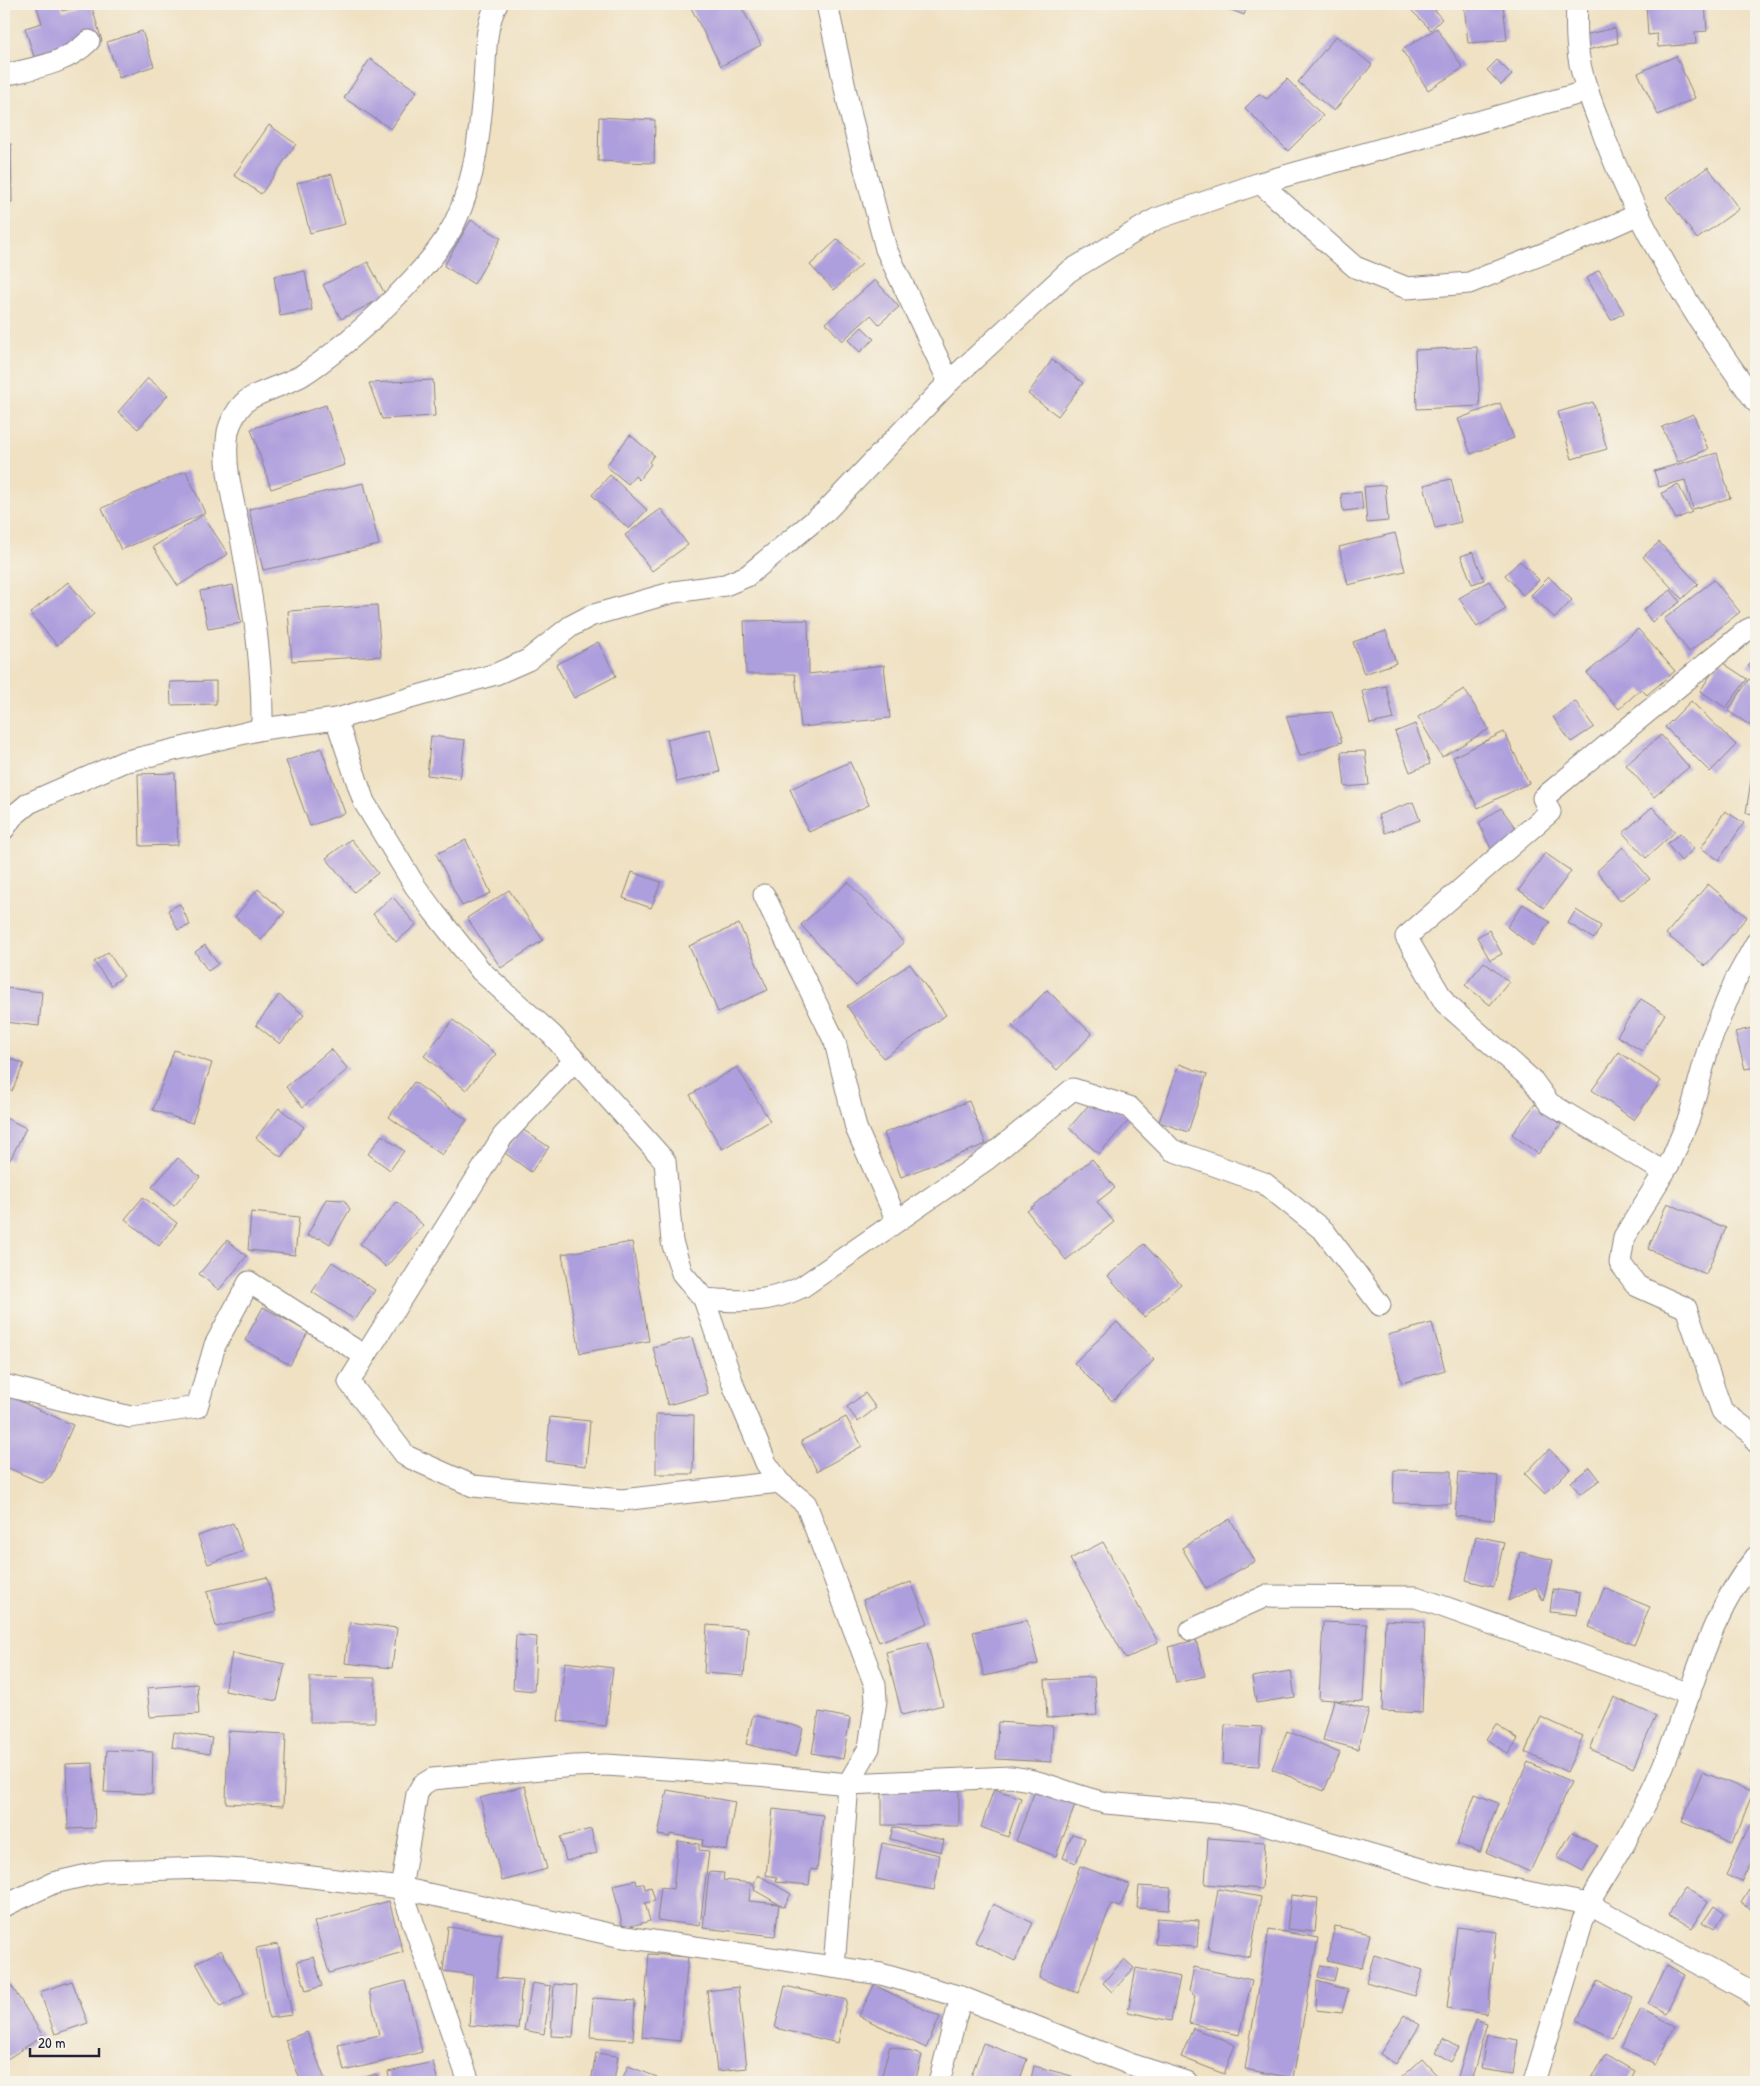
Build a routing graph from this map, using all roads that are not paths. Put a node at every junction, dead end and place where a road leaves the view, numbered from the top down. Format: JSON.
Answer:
{"nodes":[{"id":1,"x":496,"y":4,"type":"edge"},
{"id":2,"x":826,"y":4,"type":"edge"},
{"id":3,"x":1577,"y":4,"type":"edge"},
{"id":4,"x":89,"y":41,"type":"dead end"},
{"id":5,"x":4,"y":75,"type":"edge"},
{"id":6,"x":1588,"y":91,"type":"junction"},
{"id":7,"x":1260,"y":183,"type":"junction"},
{"id":8,"x":1639,"y":214,"type":"junction"},
{"id":9,"x":949,"y":382,"type":"junction"},
{"id":10,"x":1756,"y":402,"type":"edge"},
{"id":11,"x":1756,"y":626,"type":"edge"},
{"id":12,"x":336,"y":719,"type":"junction"},
{"id":13,"x":262,"y":729,"type":"junction"},
{"id":14,"x":6,"y":821,"type":"edge"},
{"id":15,"x":764,"y":895,"type":"dead end"},
{"id":16,"x":1756,"y":943,"type":"edge"},
{"id":17,"x":575,"y":1060,"type":"junction"},
{"id":18,"x":1664,"y":1172,"type":"junction"},
{"id":19,"x":897,"y":1221,"type":"junction"},
{"id":20,"x":704,"y":1299,"type":"junction"},
{"id":21,"x":1380,"y":1305,"type":"dead end"},
{"id":22,"x":365,"y":1356,"type":"junction"},
{"id":23,"x":4,"y":1385,"type":"edge"},
{"id":24,"x":1756,"y":1442,"type":"edge"},
{"id":25,"x":779,"y":1482,"type":"junction"},
{"id":26,"x":1756,"y":1557,"type":"edge"},
{"id":27,"x":1191,"y":1630,"type":"dead end"},
{"id":28,"x":1690,"y":1694,"type":"junction"},
{"id":29,"x":848,"y":1784,"type":"junction"},
{"id":30,"x":401,"y":1888,"type":"junction"},
{"id":31,"x":1588,"y":1904,"type":"junction"},
{"id":32,"x":4,"y":1906,"type":"edge"},
{"id":33,"x":834,"y":1967,"type":"junction"},
{"id":34,"x":1756,"y":1995,"type":"edge"},
{"id":35,"x":961,"y":1997,"type":"junction"},
{"id":36,"x":469,"y":2082,"type":"edge"},
{"id":37,"x":939,"y":2082,"type":"edge"},
{"id":38,"x":1187,"y":2082,"type":"edge"},
{"id":39,"x":1534,"y":2082,"type":"edge"}],
"edges":[{"from":1,"to":13,"type":"street"},
{"from":2,"to":9,"type":"street"},
{"from":3,"to":6,"type":"street"},
{"from":4,"to":5,"type":"street"},
{"from":6,"to":7,"type":"street"},
{"from":6,"to":8,"type":"street"},
{"from":7,"to":8,"type":"street"},
{"from":7,"to":9,"type":"street"},
{"from":8,"to":10,"type":"street"},
{"from":9,"to":12,"type":"street"},
{"from":11,"to":18,"type":"street"},
{"from":12,"to":13,"type":"street"},
{"from":12,"to":17,"type":"street"},
{"from":13,"to":14,"type":"street"},
{"from":15,"to":19,"type":"street"},
{"from":16,"to":18,"type":"street"},
{"from":17,"to":20,"type":"street"},
{"from":17,"to":22,"type":"street"},
{"from":18,"to":24,"type":"street"},
{"from":19,"to":20,"type":"street"},
{"from":19,"to":21,"type":"street"},
{"from":20,"to":25,"type":"street"},
{"from":22,"to":23,"type":"street"},
{"from":22,"to":25,"type":"street"},
{"from":25,"to":29,"type":"street"},
{"from":26,"to":28,"type":"street"},
{"from":27,"to":28,"type":"street"},
{"from":28,"to":31,"type":"street"},
{"from":29,"to":30,"type":"street"},
{"from":29,"to":31,"type":"street"},
{"from":29,"to":33,"type":"street"},
{"from":30,"to":32,"type":"street"},
{"from":30,"to":33,"type":"street"},
{"from":30,"to":36,"type":"street"},
{"from":31,"to":34,"type":"street"},
{"from":31,"to":39,"type":"street"},
{"from":33,"to":35,"type":"street"},
{"from":35,"to":37,"type":"street"},
{"from":35,"to":38,"type":"street"}]}
